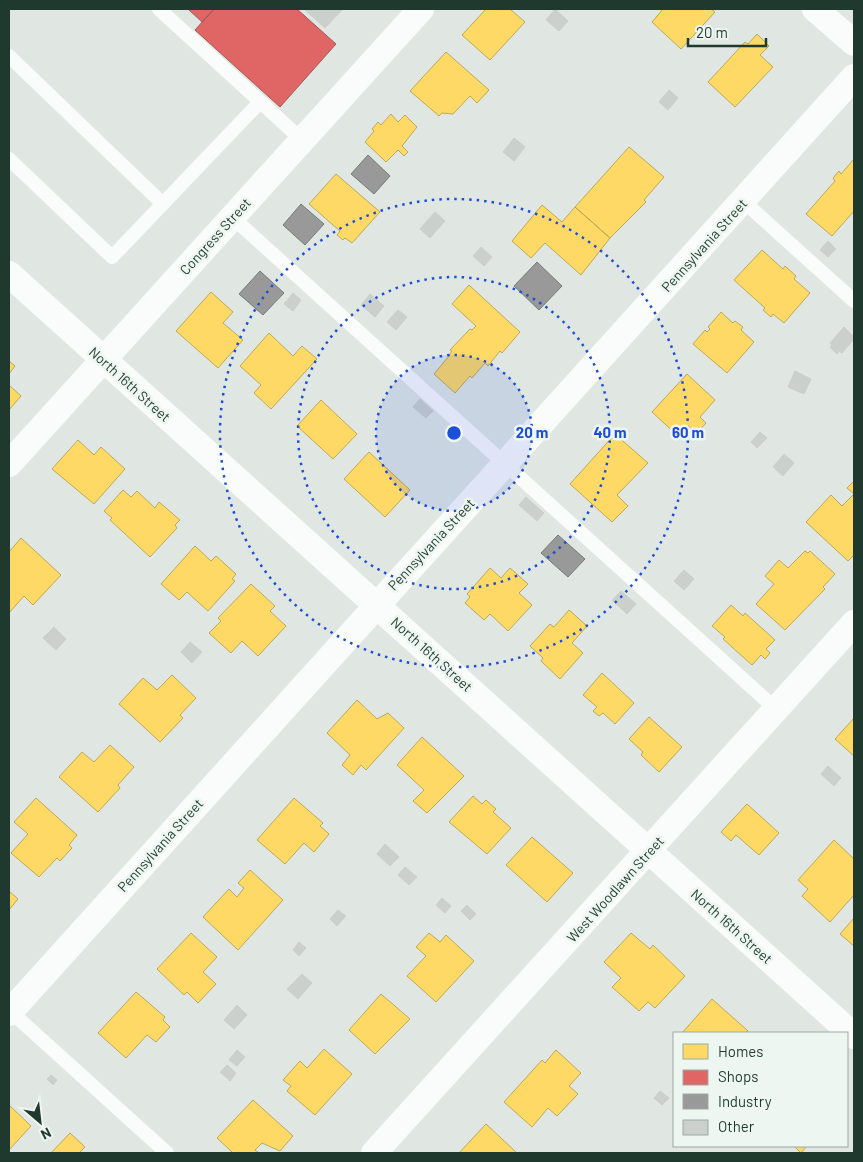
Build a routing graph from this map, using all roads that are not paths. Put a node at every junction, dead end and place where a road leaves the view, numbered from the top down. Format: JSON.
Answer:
{"nodes":[{"id":1,"x":159,"y":9,"type":"edge"},
{"id":2,"x":421,"y":9,"type":"edge"},
{"id":3,"x":815,"y":9,"type":"edge"},
{"id":4,"x":854,"y":43,"type":"edge"},
{"id":5,"x":9,"y":56,"type":"edge"},
{"id":6,"x":854,"y":77,"type":"edge"},
{"id":7,"x":260,"y":102,"type":"junction"},
{"id":8,"x":302,"y":140,"type":"junction"},
{"id":9,"x":9,"y":159,"type":"edge"},
{"id":10,"x":743,"y":201,"type":"junction"},
{"id":11,"x":163,"y":204,"type":"junction"},
{"id":12,"x":232,"y":217,"type":"junction"},
{"id":13,"x":9,"y":274,"type":"edge"},
{"id":14,"x":854,"y":301,"type":"edge"},
{"id":15,"x":103,"y":360,"type":"junction"},
{"id":16,"x":9,"y":464,"type":"edge"},
{"id":17,"x":506,"y":464,"type":"junction"},
{"id":18,"x":376,"y":603,"type":"junction"},
{"id":19,"x":854,"y":623,"type":"edge"},
{"id":20,"x":777,"y":710,"type":"junction"},
{"id":21,"x":649,"y":852,"type":"junction"},
{"id":22,"x":9,"y":1011,"type":"edge"},
{"id":23,"x":854,"y":1036,"type":"edge"},
{"id":24,"x":167,"y":1153,"type":"edge"},
{"id":25,"x":374,"y":1153,"type":"edge"}],
"edges":[{"from":1,"to":7,"type":"lane"},
{"from":2,"to":8,"type":"street","name":"Congress Street"},
{"from":3,"to":4,"type":"street"},
{"from":5,"to":11,"type":"lane"},
{"from":6,"to":10,"type":"street","name":"Pennsylvania Street"},
{"from":7,"to":8,"type":"lane"},
{"from":7,"to":11,"type":"lane"},
{"from":8,"to":12,"type":"street","name":"Congress Street"},
{"from":9,"to":11,"type":"lane"},
{"from":10,"to":14,"type":"lane"},
{"from":10,"to":17,"type":"street","name":"Pennsylvania Street"},
{"from":12,"to":15,"type":"street","name":"Congress Street"},
{"from":12,"to":17,"type":"lane"},
{"from":13,"to":15,"type":"street","name":"North 16th Street"},
{"from":15,"to":16,"type":"street","name":"Congress Street"},
{"from":15,"to":18,"type":"street","name":"North 16th Street"},
{"from":17,"to":18,"type":"street","name":"Pennsylvania Street"},
{"from":17,"to":20,"type":"lane"},
{"from":18,"to":21,"type":"street","name":"North 16th Street"},
{"from":18,"to":22,"type":"street","name":"Pennsylvania Street"},
{"from":19,"to":20,"type":"street","name":"West Woodlawn Street"},
{"from":20,"to":21,"type":"street","name":"West Woodlawn Street"},
{"from":21,"to":23,"type":"street","name":"North 16th Street"},
{"from":21,"to":25,"type":"street","name":"West Woodlawn Street"},
{"from":22,"to":24,"type":"lane"}]}
